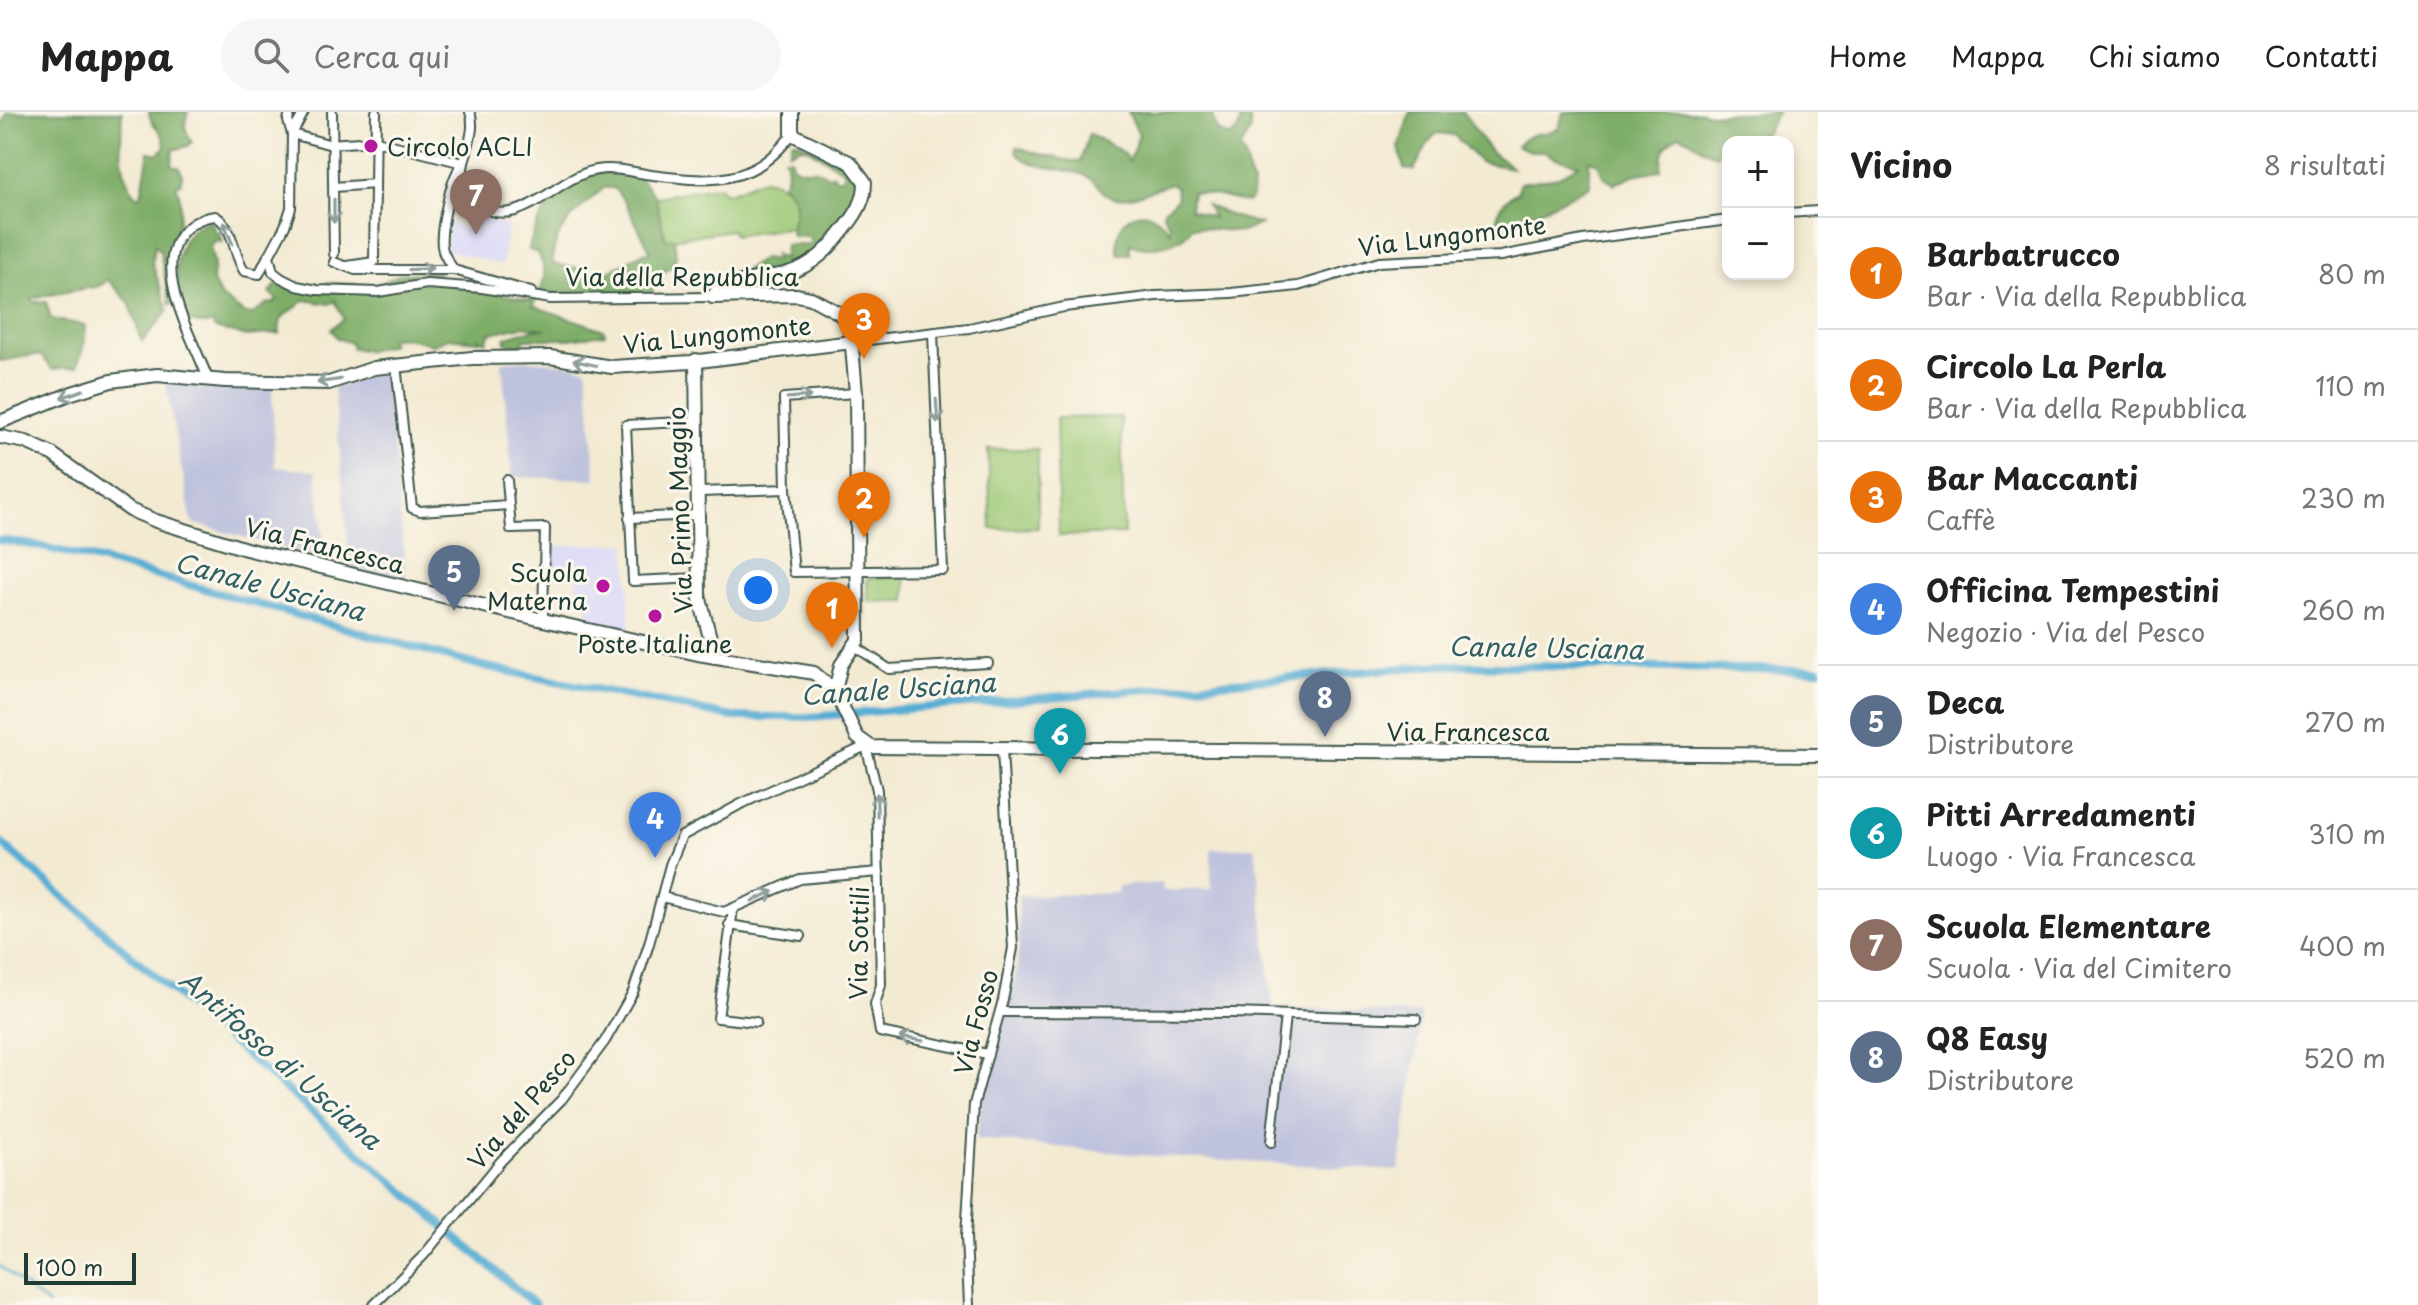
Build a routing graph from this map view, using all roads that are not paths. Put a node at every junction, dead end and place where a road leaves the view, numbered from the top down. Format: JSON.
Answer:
{"nodes":[{"id":1,"x":290,"y":112,"type":"edge"},
{"id":2,"x":304,"y":112,"type":"edge"},
{"id":3,"x":332,"y":112,"type":"edge"},
{"id":4,"x":376,"y":112,"type":"edge"},
{"id":5,"x":470,"y":112,"type":"edge"},
{"id":6,"x":792,"y":112,"type":"edge"},
{"id":7,"x":292,"y":134,"type":"junction"},
{"id":8,"x":792,"y":134,"type":"junction"},
{"id":9,"x":376,"y":141,"type":"junction"},
{"id":10,"x":334,"y":144,"type":"junction"},
{"id":11,"x":463,"y":163,"type":"junction"},
{"id":12,"x":375,"y":184,"type":"junction"},
{"id":13,"x":334,"y":187,"type":"junction"},
{"id":14,"x":1818,"y":211,"type":"edge"},
{"id":15,"x":1794,"y":213,"type":"edge"},
{"id":16,"x":1722,"y":221,"type":"edge"},
{"id":17,"x":269,"y":256,"type":"junction"},
{"id":18,"x":347,"y":266,"type":"junction"},
{"id":19,"x":454,"y":270,"type":"junction"},
{"id":20,"x":713,"y":297,"type":"junction"},
{"id":21,"x":551,"y":299,"type":"junction"},
{"id":22,"x":933,"y":333,"type":"junction"},
{"id":23,"x":852,"y":342,"type":"junction"},
{"id":24,"x":693,"y":361,"type":"junction"},
{"id":25,"x":396,"y":365,"type":"junction"},
{"id":26,"x":208,"y":379,"type":"junction"},
{"id":27,"x":856,"y":393,"type":"junction"},
{"id":28,"x":698,"y":421,"type":"junction"},
{"id":29,"x":0,"y":422,"type":"edge"},
{"id":30,"x":0,"y":437,"type":"edge"},
{"id":31,"x":507,"y":480,"type":"dead end"},
{"id":32,"x":786,"y":489,"type":"junction"},
{"id":33,"x":700,"y":492,"type":"junction"},
{"id":34,"x":509,"y":505,"type":"junction"},
{"id":35,"x":699,"y":515,"type":"junction"},
{"id":36,"x":629,"y":518,"type":"junction"},
{"id":37,"x":858,"y":571,"type":"junction"},
{"id":38,"x":699,"y":578,"type":"junction"},
{"id":39,"x":543,"y":620,"type":"junction"},
{"id":40,"x":856,"y":647,"type":"junction"},
{"id":41,"x":715,"y":657,"type":"junction"},
{"id":42,"x":840,"y":663,"type":"junction"},
{"id":43,"x":988,"y":663,"type":"dead end"},
{"id":44,"x":802,"y":669,"type":"junction"},
{"id":45,"x":825,"y":680,"type":"junction"},
{"id":46,"x":835,"y":691,"type":"junction"},
{"id":47,"x":862,"y":741,"type":"junction"},
{"id":48,"x":1002,"y":749,"type":"junction"},
{"id":49,"x":1818,"y":755,"type":"edge"},
{"id":50,"x":879,"y":872,"type":"junction"},
{"id":51,"x":662,"y":897,"type":"junction"},
{"id":52,"x":733,"y":909,"type":"junction"},
{"id":53,"x":729,"y":925,"type":"junction"},
{"id":54,"x":801,"y":936,"type":"dead end"},
{"id":55,"x":1000,"y":1012,"type":"junction"},
{"id":56,"x":1285,"y":1016,"type":"junction"},
{"id":57,"x":1416,"y":1019,"type":"dead end"},
{"id":58,"x":756,"y":1022,"type":"dead end"},
{"id":59,"x":987,"y":1054,"type":"junction"},
{"id":60,"x":1271,"y":1142,"type":"dead end"},
{"id":61,"x":374,"y":1305,"type":"edge"},
{"id":62,"x":969,"y":1305,"type":"edge"}],
"edges":[{"from":1,"to":7,"type":"street"},
{"from":2,"to":7,"type":"street"},
{"from":3,"to":10,"type":"street"},
{"from":4,"to":9,"type":"street"},
{"from":5,"to":11,"type":"street"},
{"from":6,"to":8,"type":"street"},
{"from":7,"to":10,"type":"street"},
{"from":7,"to":17,"type":"street"},
{"from":8,"to":11,"type":"street"},
{"from":8,"to":20,"type":"street"},
{"from":9,"to":10,"type":"street"},
{"from":9,"to":11,"type":"street"},
{"from":9,"to":12,"type":"street"},
{"from":10,"to":13,"type":"street"},
{"from":11,"to":19,"type":"street"},
{"from":12,"to":13,"type":"street"},
{"from":12,"to":18,"type":"street"},
{"from":13,"to":18,"type":"street","name":"Via della Repubblica","one_way":true},
{"from":14,"to":15,"type":"street"},
{"from":16,"to":22,"type":"street","name":"Via Lungomonte"},
{"from":17,"to":21,"type":"street","name":"Via della Repubblica"},
{"from":17,"to":26,"type":"street","one_way":true},
{"from":18,"to":19,"type":"street","name":"Via della Repubblica","one_way":true},
{"from":19,"to":21,"type":"street","name":"Via della Repubblica"},
{"from":20,"to":21,"type":"street","name":"Via della Repubblica"},
{"from":20,"to":23,"type":"street","name":"Via della Repubblica"},
{"from":22,"to":23,"type":"street","name":"Via Lungomonte"},
{"from":22,"to":37,"type":"street","one_way":true},
{"from":23,"to":24,"type":"street","name":"Via Lungomonte"},
{"from":23,"to":27,"type":"street","name":"Via della Repubblica"},
{"from":24,"to":25,"type":"street","name":"Via Lungomonte","one_way":true},
{"from":24,"to":28,"type":"street","name":"Via Primo Maggio"},
{"from":25,"to":26,"type":"street","name":"Via Lungomonte","one_way":true},
{"from":25,"to":34,"type":"street"},
{"from":26,"to":29,"type":"street","name":"Via Lungomonte","one_way":true},
{"from":32,"to":27,"type":"street","one_way":true},
{"from":27,"to":37,"type":"street","name":"Via della Repubblica"},
{"from":28,"to":33,"type":"street","name":"Via Primo Maggio"},
{"from":28,"to":36,"type":"street"},
{"from":30,"to":39,"type":"street","name":"Via Francesca"},
{"from":31,"to":34,"type":"street"},
{"from":32,"to":33,"type":"street"},
{"from":32,"to":37,"type":"street"},
{"from":33,"to":35,"type":"street","name":"Via Primo Maggio"},
{"from":34,"to":39,"type":"street"},
{"from":35,"to":36,"type":"street"},
{"from":35,"to":38,"type":"street","name":"Via Primo Maggio"},
{"from":36,"to":38,"type":"street"},
{"from":37,"to":40,"type":"street","name":"Via della Repubblica"},
{"from":38,"to":41,"type":"street","name":"Via Primo Maggio"},
{"from":39,"to":41,"type":"street","name":"Via Francesca"},
{"from":40,"to":42,"type":"street"},
{"from":40,"to":43,"type":"street"},
{"from":41,"to":44,"type":"street","name":"Via Francesca"},
{"from":42,"to":44,"type":"street"},
{"from":42,"to":45,"type":"street"},
{"from":42,"to":46,"type":"street"},
{"from":44,"to":45,"type":"street","name":"Via Francesca"},
{"from":45,"to":46,"type":"street","name":"Via Francesca"},
{"from":46,"to":47,"type":"street","name":"Via Francesca"},
{"from":47,"to":48,"type":"street","name":"Via Francesca"},
{"from":50,"to":47,"type":"street","name":"Via Sottili","one_way":true},
{"from":47,"to":51,"type":"street","name":"Via del Pesco"},
{"from":48,"to":49,"type":"street","name":"Via Francesca"},
{"from":48,"to":55,"type":"street","name":"Via Fosso"},
{"from":52,"to":50,"type":"street","one_way":true},
{"from":59,"to":50,"type":"street","name":"Via Sottili","one_way":true},
{"from":51,"to":52,"type":"street"},
{"from":51,"to":61,"type":"street","name":"Via del Pesco"},
{"from":52,"to":53,"type":"street"},
{"from":53,"to":54,"type":"street"},
{"from":53,"to":58,"type":"street"},
{"from":55,"to":56,"type":"street"},
{"from":55,"to":59,"type":"street","name":"Via Fosso"},
{"from":56,"to":57,"type":"street"},
{"from":56,"to":60,"type":"street"},
{"from":59,"to":62,"type":"street","name":"Via Fosso"}]}
